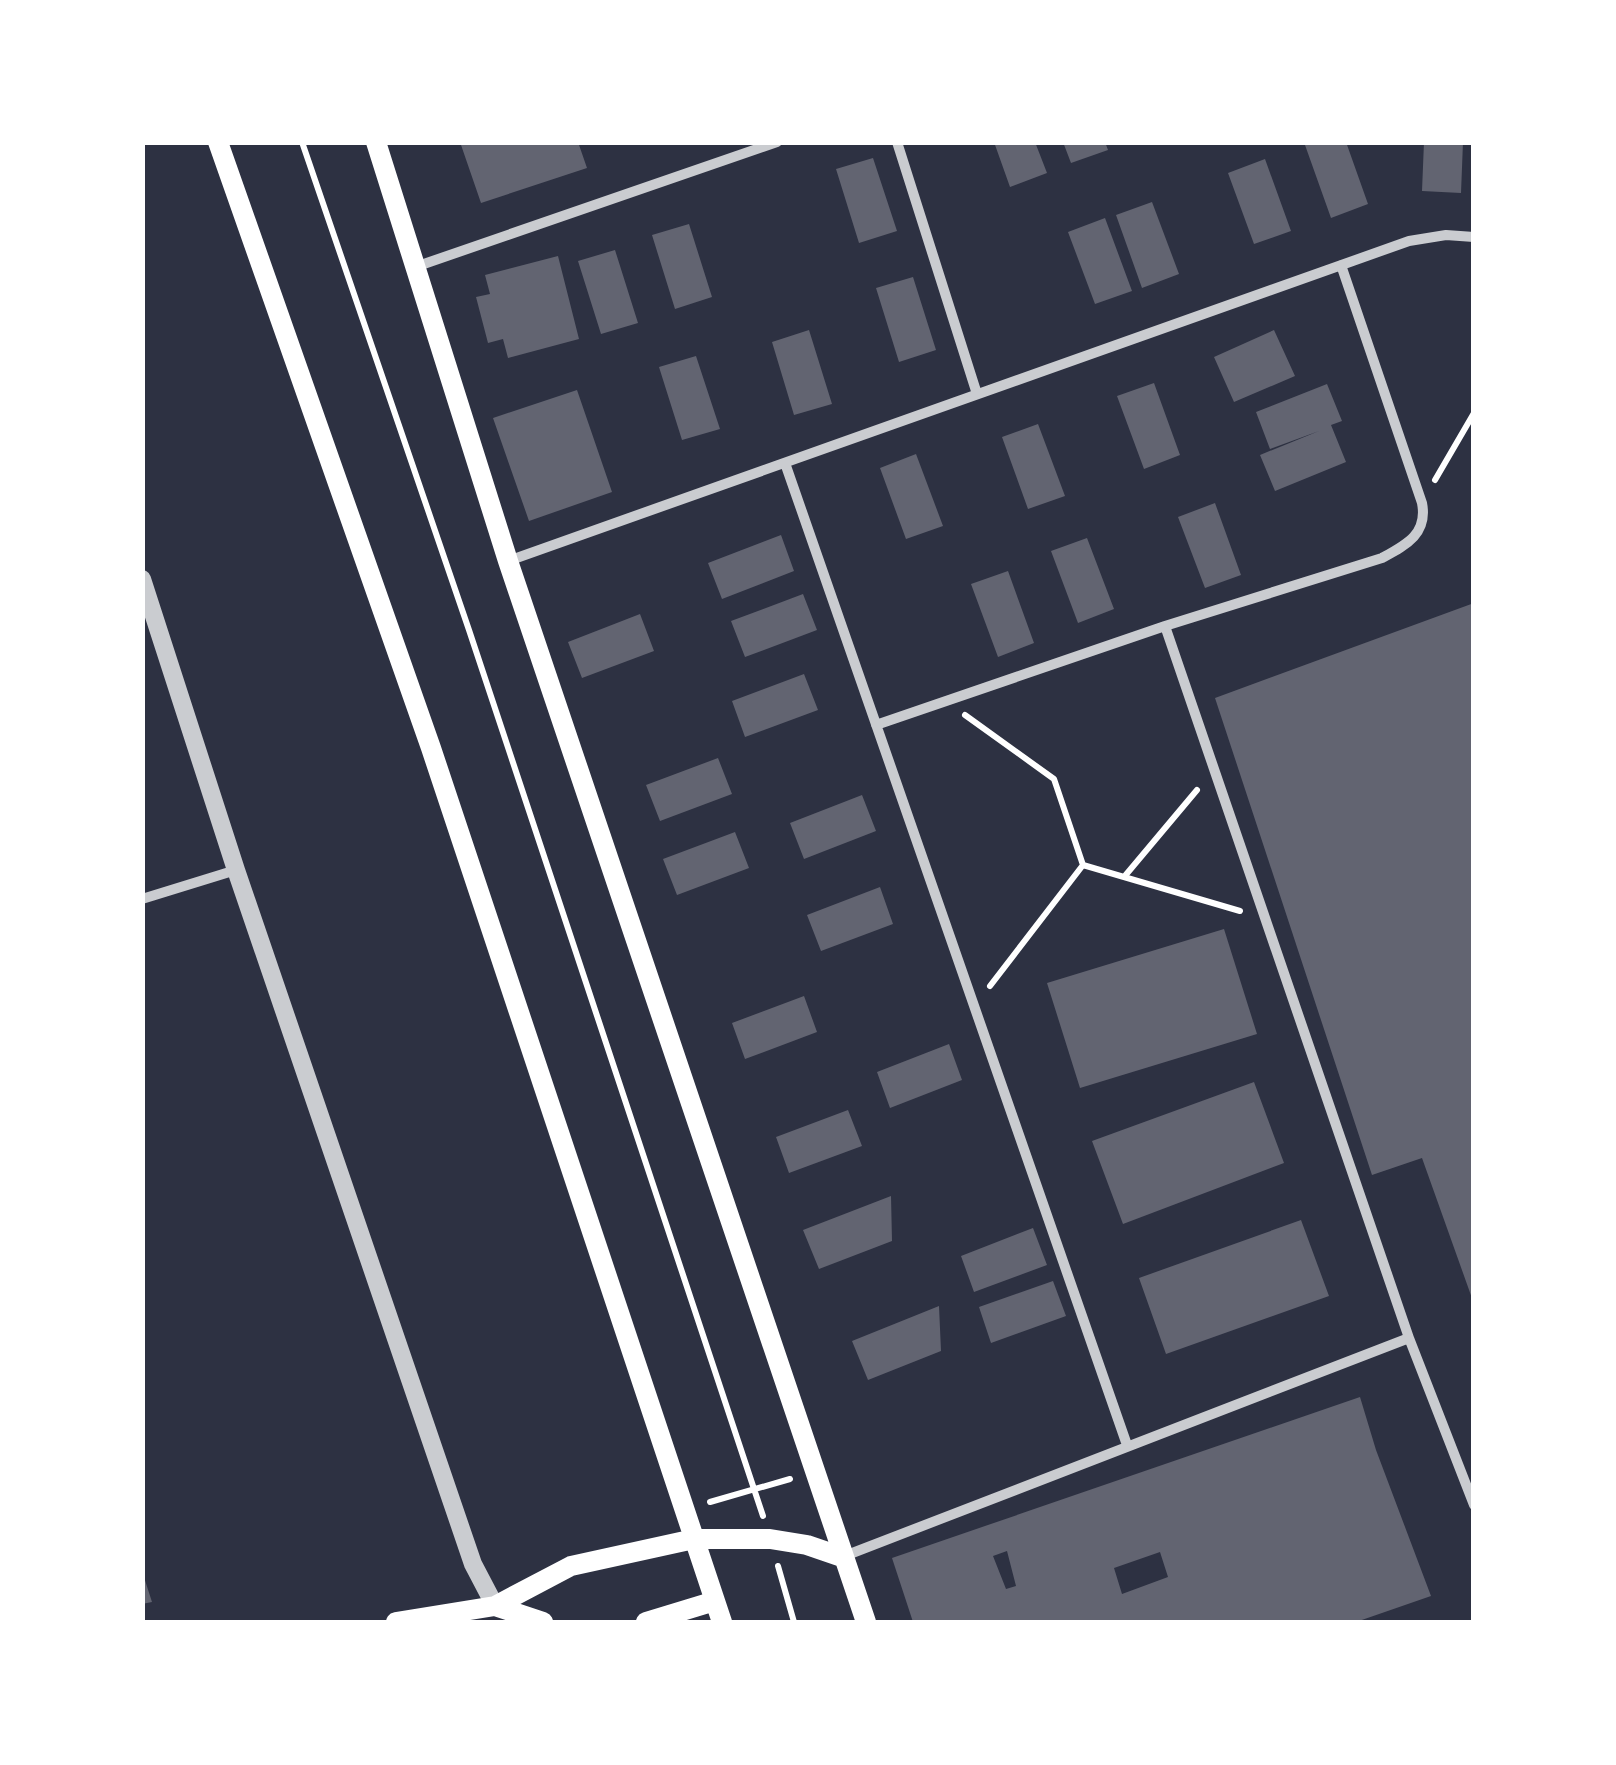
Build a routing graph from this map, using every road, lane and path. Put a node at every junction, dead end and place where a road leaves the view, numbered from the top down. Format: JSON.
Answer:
{"nodes":[{"id":1,"x":218,"y":142,"type":"edge"},
{"id":2,"x":302,"y":142,"type":"edge"},
{"id":3,"x":376,"y":142,"type":"edge"},
{"id":4,"x":777,"y":142,"type":"edge"},
{"id":5,"x":897,"y":142,"type":"edge"},
{"id":6,"x":1474,"y":237,"type":"edge"},
{"id":7,"x":1341,"y":265,"type":"junction"},
{"id":8,"x":418,"y":266,"type":"junction"},
{"id":9,"x":978,"y":394,"type":"junction"},
{"id":10,"x":1474,"y":413,"type":"edge"},
{"id":11,"x":785,"y":462,"type":"junction"},
{"id":12,"x":1422,"y":503,"type":"junction"},
{"id":13,"x":508,"y":561,"type":"junction"},
{"id":14,"x":142,"y":579,"type":"edge"},
{"id":15,"x":1165,"y":626,"type":"junction"},
{"id":16,"x":946,"y":702,"type":"junction"},
{"id":17,"x":876,"y":725,"type":"junction"},
{"id":18,"x":1214,"y":769,"type":"junction"},
{"id":19,"x":1083,"y":865,"type":"junction"},
{"id":20,"x":236,"y":870,"type":"junction"},
{"id":21,"x":1124,"y":877,"type":"junction"},
{"id":22,"x":142,"y":899,"type":"edge"},
{"id":23,"x":1265,"y":918,"type":"junction"},
{"id":24,"x":974,"y":1007,"type":"junction"},
{"id":25,"x":1409,"y":1338,"type":"junction"},
{"id":26,"x":1127,"y":1445,"type":"junction"},
{"id":27,"x":815,"y":1472,"type":"junction"},
{"id":28,"x":754,"y":1489,"type":"junction"},
{"id":29,"x":1474,"y":1505,"type":"edge"},
{"id":30,"x":682,"y":1510,"type":"junction"},
{"id":31,"x":694,"y":1539,"type":"junction"},
{"id":32,"x":842,"y":1557,"type":"junction"},
{"id":33,"x":714,"y":1601,"type":"junction"},
{"id":34,"x":494,"y":1606,"type":"junction"},
{"id":35,"x":396,"y":1622,"type":"edge"},
{"id":36,"x":543,"y":1622,"type":"edge"},
{"id":37,"x":646,"y":1622,"type":"edge"},
{"id":38,"x":722,"y":1622,"type":"edge"},
{"id":39,"x":866,"y":1622,"type":"edge"}],
"edges":[{"from":1,"to":30,"type":"main road"},
{"from":2,"to":28,"type":"path"},
{"from":3,"to":8,"type":"main road"},
{"from":4,"to":8,"type":"street"},
{"from":5,"to":9,"type":"street"},
{"from":6,"to":7,"type":"street"},
{"from":7,"to":9,"type":"street"},
{"from":7,"to":12,"type":"street"},
{"from":8,"to":13,"type":"main road"},
{"from":9,"to":11,"type":"street"},
{"from":10,"to":12,"type":"path"},
{"from":11,"to":13,"type":"street"},
{"from":11,"to":17,"type":"street"},
{"from":12,"to":15,"type":"street"},
{"from":13,"to":27,"type":"main road"},
{"from":14,"to":20,"type":"street"},
{"from":15,"to":16,"type":"street"},
{"from":15,"to":18,"type":"street"},
{"from":16,"to":17,"type":"street"},
{"from":16,"to":19,"type":"path"},
{"from":17,"to":24,"type":"street"},
{"from":18,"to":21,"type":"path"},
{"from":18,"to":23,"type":"street"},
{"from":19,"to":21,"type":"path"},
{"from":19,"to":24,"type":"path"},
{"from":20,"to":22,"type":"street"},
{"from":20,"to":34,"type":"street"},
{"from":21,"to":23,"type":"path"},
{"from":23,"to":25,"type":"street"},
{"from":24,"to":26,"type":"street"},
{"from":25,"to":26,"type":"street"},
{"from":25,"to":29,"type":"street"},
{"from":26,"to":32,"type":"street"},
{"from":27,"to":28,"type":"path"},
{"from":27,"to":32,"type":"main road"},
{"from":28,"to":30,"type":"path"},
{"from":30,"to":31,"type":"main road"},
{"from":31,"to":32,"type":"main road"},
{"from":31,"to":33,"type":"main road"},
{"from":31,"to":34,"type":"main road"},
{"from":32,"to":39,"type":"main road"},
{"from":33,"to":37,"type":"main road"},
{"from":33,"to":38,"type":"main road"},
{"from":34,"to":35,"type":"main road"},
{"from":34,"to":36,"type":"main road"}]}
